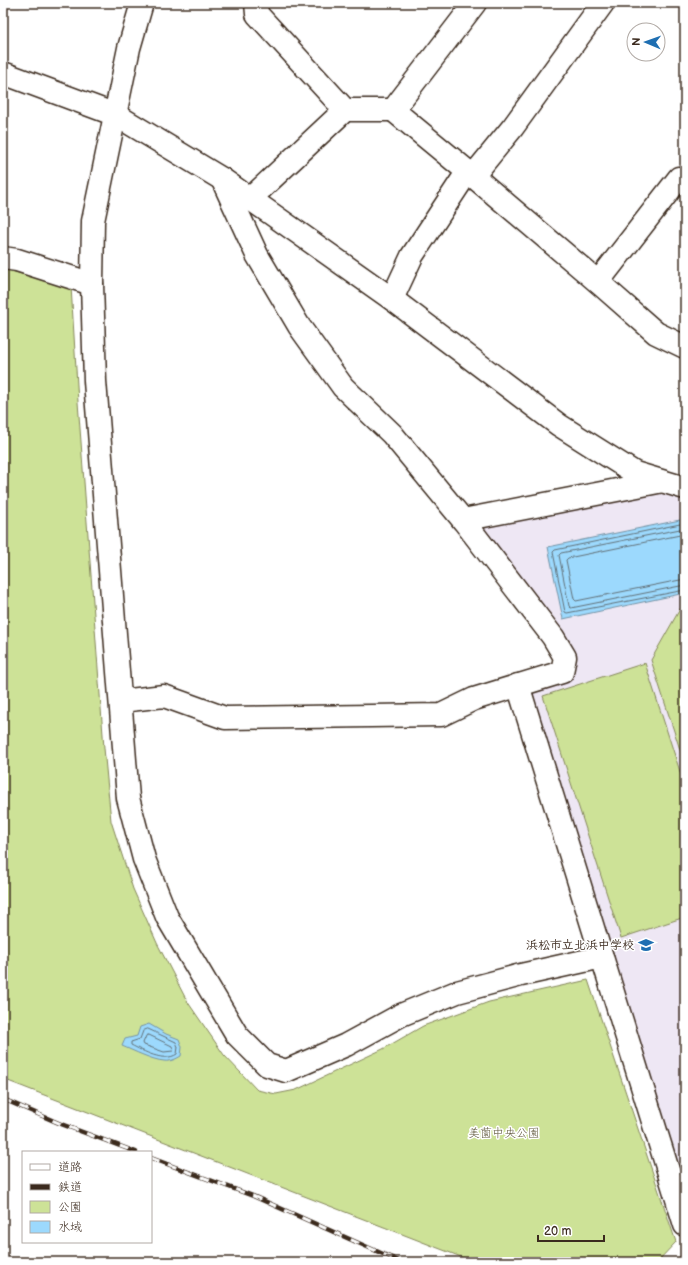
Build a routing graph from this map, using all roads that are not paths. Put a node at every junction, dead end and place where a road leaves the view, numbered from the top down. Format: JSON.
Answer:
{"nodes":[{"id":1,"x":142,"y":3,"type":"edge"},
{"id":2,"x":256,"y":3,"type":"edge"},
{"id":3,"x":475,"y":3,"type":"edge"},
{"id":4,"x":603,"y":3,"type":"edge"},
{"id":5,"x":3,"y":73,"type":"edge"},
{"id":6,"x":345,"y":110,"type":"junction"},
{"id":7,"x":393,"y":110,"type":"junction"},
{"id":8,"x":116,"y":115,"type":"junction"},
{"id":9,"x":471,"y":174,"type":"junction"},
{"id":10,"x":679,"y":178,"type":"dead end"},
{"id":11,"x":222,"y":179,"type":"junction"},
{"id":12,"x":251,"y":198,"type":"junction"},
{"id":13,"x":3,"y":258,"type":"edge"},
{"id":14,"x":598,"y":282,"type":"junction"},
{"id":15,"x":92,"y":284,"type":"junction"},
{"id":16,"x":392,"y":299,"type":"junction"},
{"id":17,"x":685,"y":348,"type":"edge"},
{"id":18,"x":662,"y":481,"type":"junction"},
{"id":19,"x":685,"y":488,"type":"edge"},
{"id":20,"x":463,"y":520,"type":"junction"},
{"id":21,"x":518,"y":685,"type":"junction"},
{"id":22,"x":120,"y":701,"type":"junction"},
{"id":23,"x":602,"y":957,"type":"junction"},
{"id":24,"x":685,"y":1225,"type":"edge"}],
"edges":[{"from":1,"to":8,"type":"street"},
{"from":2,"to":6,"type":"street"},
{"from":3,"to":7,"type":"street"},
{"from":4,"to":9,"type":"street"},
{"from":5,"to":8,"type":"street"},
{"from":6,"to":7,"type":"street"},
{"from":6,"to":12,"type":"street"},
{"from":7,"to":9,"type":"street"},
{"from":8,"to":11,"type":"street"},
{"from":8,"to":15,"type":"street"},
{"from":9,"to":14,"type":"street"},
{"from":9,"to":16,"type":"street"},
{"from":10,"to":14,"type":"street"},
{"from":11,"to":12,"type":"street"},
{"from":11,"to":20,"type":"street"},
{"from":12,"to":16,"type":"street"},
{"from":13,"to":15,"type":"street"},
{"from":14,"to":17,"type":"street"},
{"from":15,"to":22,"type":"street"},
{"from":16,"to":18,"type":"street"},
{"from":18,"to":19,"type":"street"},
{"from":18,"to":20,"type":"street"},
{"from":20,"to":21,"type":"street"},
{"from":21,"to":22,"type":"street"},
{"from":21,"to":23,"type":"street"},
{"from":22,"to":23,"type":"street"},
{"from":23,"to":24,"type":"street"}]}
